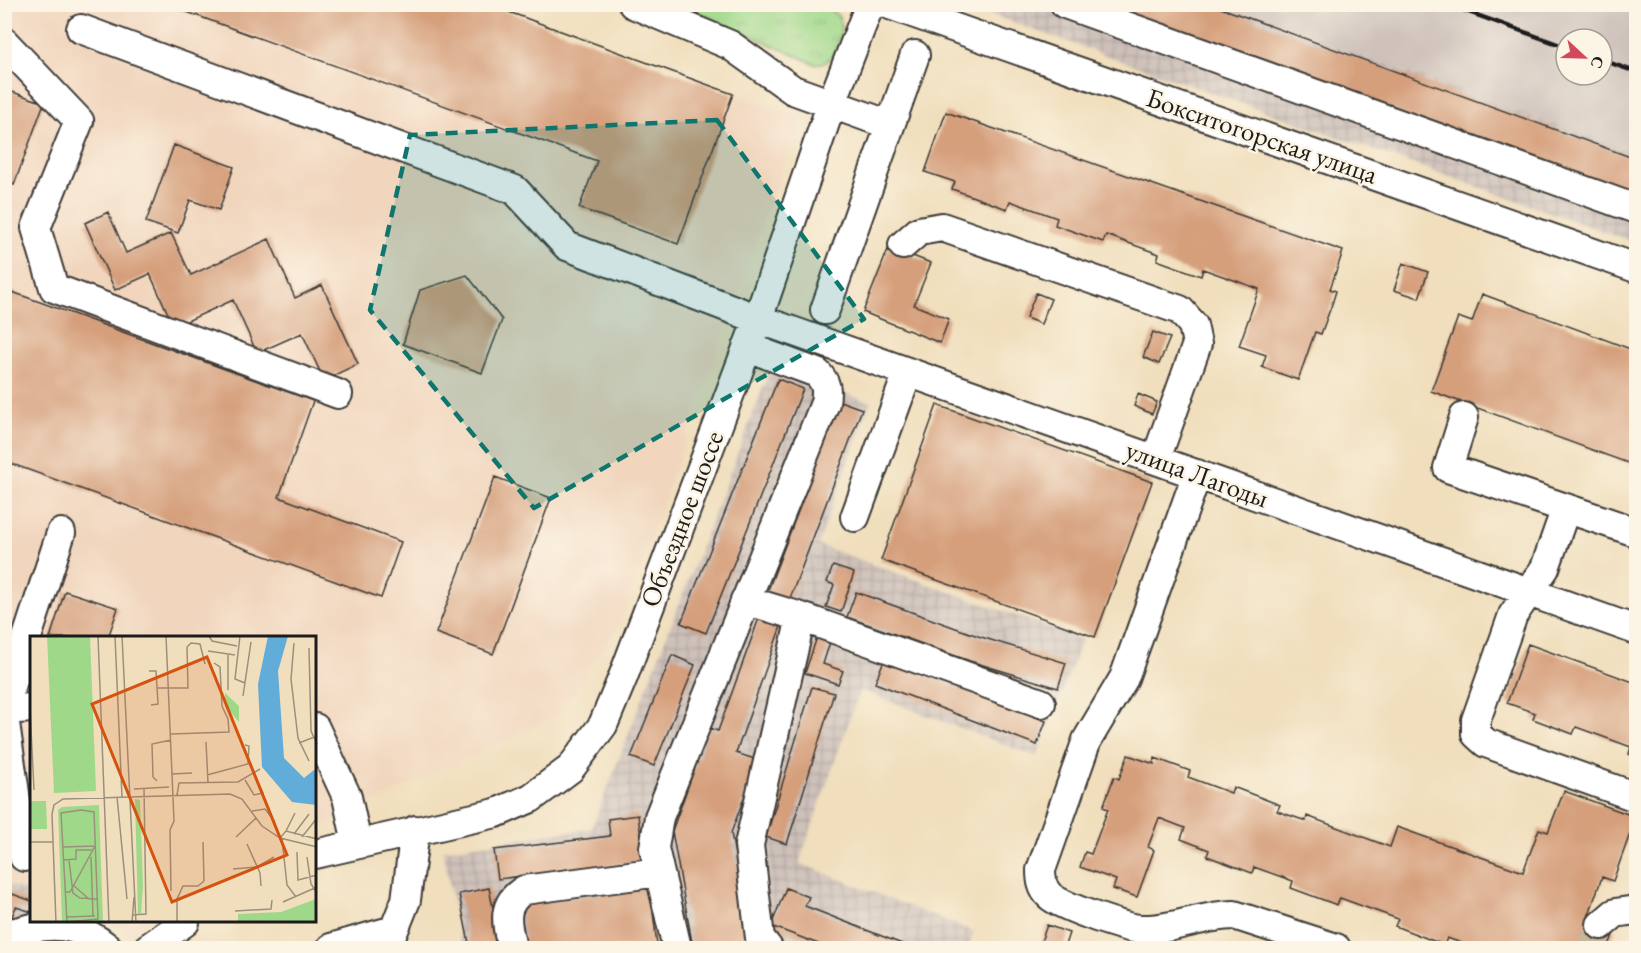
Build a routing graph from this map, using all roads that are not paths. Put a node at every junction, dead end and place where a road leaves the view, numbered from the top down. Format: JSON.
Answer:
{"nodes":[{"id":1,"x":633,"y":4,"type":"edge"},
{"id":2,"x":870,"y":4,"type":"edge"},
{"id":3,"x":887,"y":4,"type":"edge"},
{"id":4,"x":1065,"y":4,"type":"edge"},
{"id":5,"x":81,"y":29,"type":"dead end"},
{"id":6,"x":4,"y":42,"type":"edge"},
{"id":7,"x":915,"y":55,"type":"dead end"},
{"id":8,"x":831,"y":105,"type":"junction"},
{"id":9,"x":890,"y":125,"type":"junction"},
{"id":10,"x":1636,"y":209,"type":"edge"},
{"id":11,"x":903,"y":245,"type":"dead end"},
{"id":12,"x":1636,"y":268,"type":"edge"},
{"id":13,"x":825,"y":310,"type":"dead end"},
{"id":14,"x":758,"y":319,"type":"junction"},
{"id":15,"x":747,"y":347,"type":"junction"},
{"id":16,"x":908,"y":372,"type":"junction"},
{"id":17,"x":338,"y":394,"type":"dead end"},
{"id":18,"x":1464,"y":417,"type":"dead end"},
{"id":19,"x":1156,"y":459,"type":"junction"},
{"id":20,"x":1197,"y":474,"type":"junction"},
{"id":21,"x":1566,"y":508,"type":"junction"},
{"id":22,"x":855,"y":516,"type":"dead end"},
{"id":23,"x":1636,"y":532,"type":"edge"},
{"id":24,"x":61,"y":533,"type":"dead end"},
{"id":25,"x":1529,"y":592,"type":"junction"},
{"id":26,"x":745,"y":600,"type":"junction"},
{"id":27,"x":801,"y":617,"type":"junction"},
{"id":28,"x":1636,"y":630,"type":"edge"},
{"id":29,"x":1041,"y":703,"type":"dead end"},
{"id":30,"x":30,"y":708,"type":"edge"},
{"id":31,"x":4,"y":709,"type":"edge"},
{"id":32,"x":4,"y":716,"type":"edge"},
{"id":33,"x":316,"y":730,"type":"edge"},
{"id":34,"x":1636,"y":797,"type":"edge"},
{"id":35,"x":415,"y":830,"type":"junction"},
{"id":36,"x":357,"y":843,"type":"junction"},
{"id":37,"x":316,"y":854,"type":"edge"},
{"id":38,"x":24,"y":856,"type":"dead end"},
{"id":39,"x":659,"y":872,"type":"junction"},
{"id":40,"x":1636,"y":910,"type":"edge"},
{"id":41,"x":183,"y":923,"type":"edge"},
{"id":42,"x":1601,"y":925,"type":"tunnel mouth"},
{"id":43,"x":4,"y":934,"type":"edge"},
{"id":44,"x":108,"y":948,"type":"edge"},
{"id":45,"x":148,"y":948,"type":"edge"},
{"id":46,"x":332,"y":948,"type":"edge"},
{"id":47,"x":512,"y":948,"type":"edge"},
{"id":48,"x":677,"y":948,"type":"edge"},
{"id":49,"x":768,"y":948,"type":"edge"},
{"id":50,"x":1336,"y":948,"type":"edge"}],
"edges":[{"from":1,"to":8,"type":"street"},
{"from":2,"to":8,"type":"street","name":"Объездное шоссе"},
{"from":3,"to":12,"type":"street","name":"Бокситогорская улица"},
{"from":4,"to":10,"type":"street"},
{"from":5,"to":14,"type":"street","name":"улица Лагоды"},
{"from":6,"to":17,"type":"street"},
{"from":7,"to":9,"type":"street"},
{"from":8,"to":9,"type":"street"},
{"from":8,"to":14,"type":"street","name":"Объездное шоссе"},
{"from":9,"to":13,"type":"street"},
{"from":11,"to":19,"type":"street"},
{"from":14,"to":15,"type":"street","name":"Объездное шоссе"},
{"from":14,"to":16,"type":"street","name":"улица Лагоды"},
{"from":15,"to":26,"type":"street"},
{"from":15,"to":35,"type":"street","name":"Объездное шоссе"},
{"from":16,"to":19,"type":"street","name":"улица Лагоды"},
{"from":16,"to":22,"type":"street"},
{"from":18,"to":21,"type":"street"},
{"from":19,"to":20,"type":"street","name":"улица Лагоды"},
{"from":20,"to":25,"type":"street","name":"улица Лагоды"},
{"from":20,"to":50,"type":"street"},
{"from":21,"to":23,"type":"street"},
{"from":21,"to":25,"type":"street"},
{"from":24,"to":31,"type":"street"},
{"from":25,"to":28,"type":"street","name":"улица Лагоды"},
{"from":25,"to":34,"type":"street"},
{"from":26,"to":27,"type":"street"},
{"from":26,"to":39,"type":"street"},
{"from":27,"to":29,"type":"street"},
{"from":27,"to":49,"type":"street"},
{"from":30,"to":31,"type":"street"},
{"from":32,"to":38,"type":"street"},
{"from":33,"to":36,"type":"street"},
{"from":35,"to":36,"type":"street","name":"Объездное шоссе"},
{"from":35,"to":46,"type":"street"},
{"from":36,"to":37,"type":"street","name":"Объездное шоссе"},
{"from":39,"to":47,"type":"street"},
{"from":39,"to":48,"type":"street"},
{"from":40,"to":42,"type":"street"},
{"from":41,"to":45,"type":"street"},
{"from":43,"to":44,"type":"street"}]}
